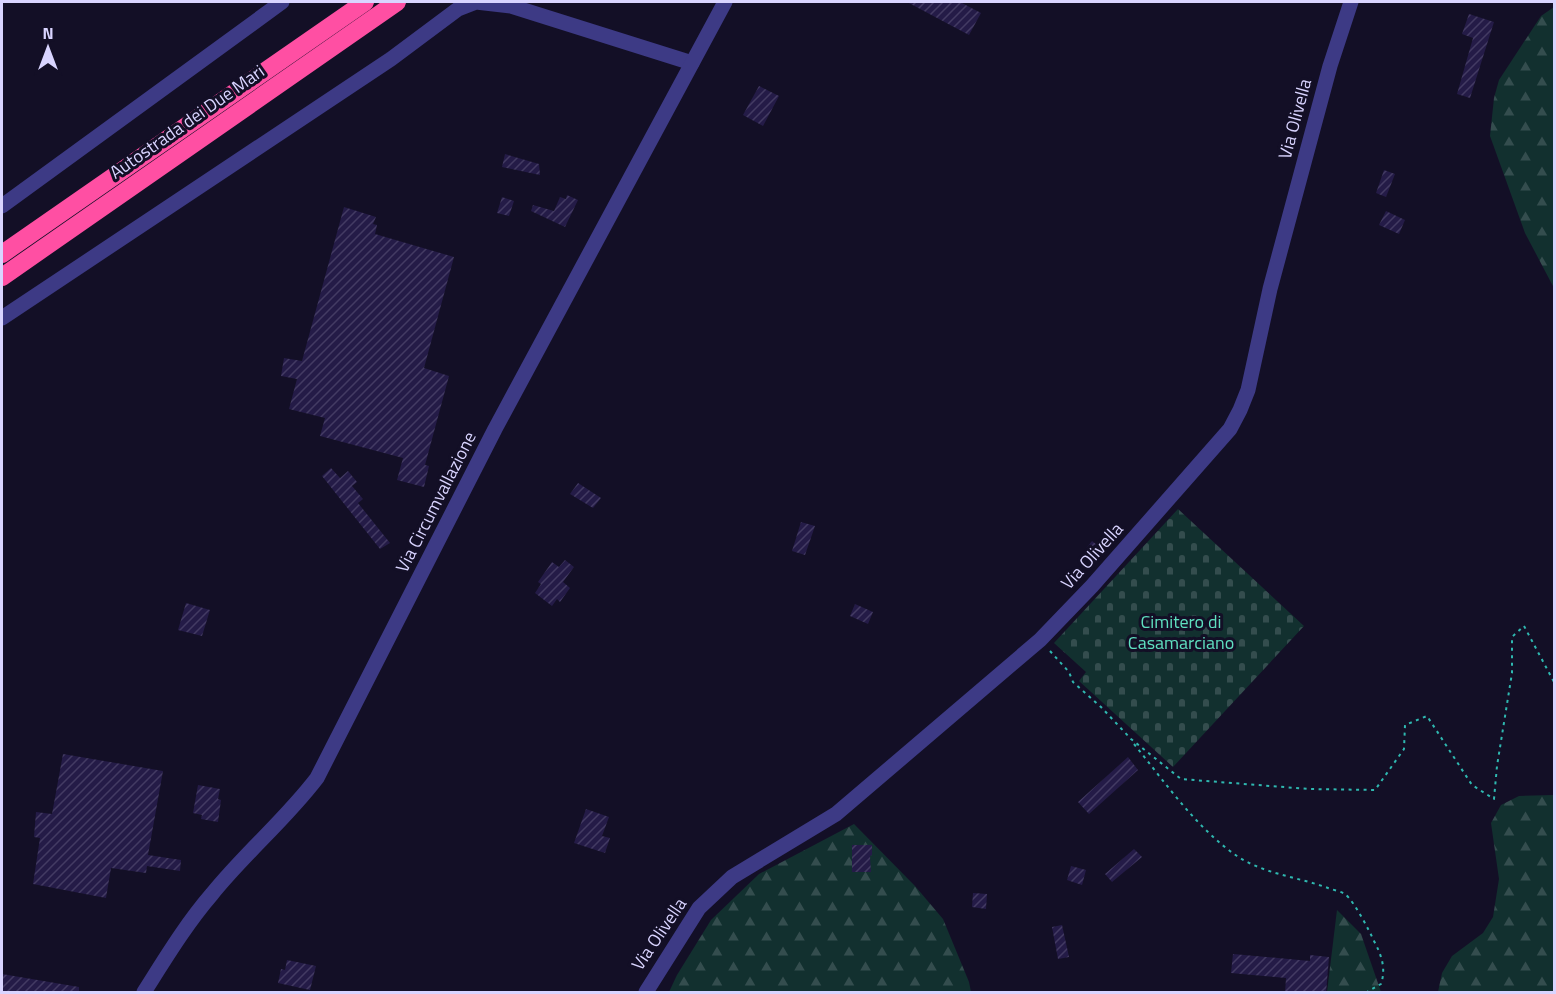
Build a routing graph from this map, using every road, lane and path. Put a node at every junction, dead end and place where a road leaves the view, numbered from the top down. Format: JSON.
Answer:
{"nodes":[{"id":1,"x":282,"y":2,"type":"edge"},
{"id":2,"x":365,"y":2,"type":"edge"},
{"id":3,"x":397,"y":2,"type":"edge"},
{"id":4,"x":725,"y":2,"type":"edge"},
{"id":5,"x":1351,"y":2,"type":"edge"},
{"id":6,"x":455,"y":5,"type":"edge"},
{"id":7,"x":692,"y":63,"type":"junction"},
{"id":8,"x":2,"y":206,"type":"edge"},
{"id":9,"x":2,"y":254,"type":"edge"},
{"id":10,"x":2,"y":277,"type":"edge"},
{"id":11,"x":2,"y":318,"type":"edge"},
{"id":12,"x":1040,"y":640,"type":"junction"},
{"id":13,"x":1554,"y":682,"type":"edge"},
{"id":14,"x":1131,"y":739,"type":"junction"},
{"id":15,"x":144,"y":993,"type":"edge"},
{"id":16,"x":645,"y":993,"type":"edge"},
{"id":17,"x":1367,"y":993,"type":"edge"}],
"edges":[{"from":1,"to":8,"type":"street"},
{"from":2,"to":9,"type":"highway","name":"Autostrada dei Due Mari"},
{"from":3,"to":10,"type":"highway","name":"Autostrada dei Due Mari"},
{"from":4,"to":7,"type":"street","name":"Via Circumvallazione"},
{"from":5,"to":12,"type":"street","name":"Via Olivella"},
{"from":6,"to":7,"type":"street"},
{"from":6,"to":11,"type":"street"},
{"from":7,"to":15,"type":"street","name":"Via Circumvallazione"},
{"from":12,"to":14,"type":"path"},
{"from":12,"to":16,"type":"street","name":"Via Olivella"},
{"from":13,"to":14,"type":"path"},
{"from":14,"to":17,"type":"path"}]}
